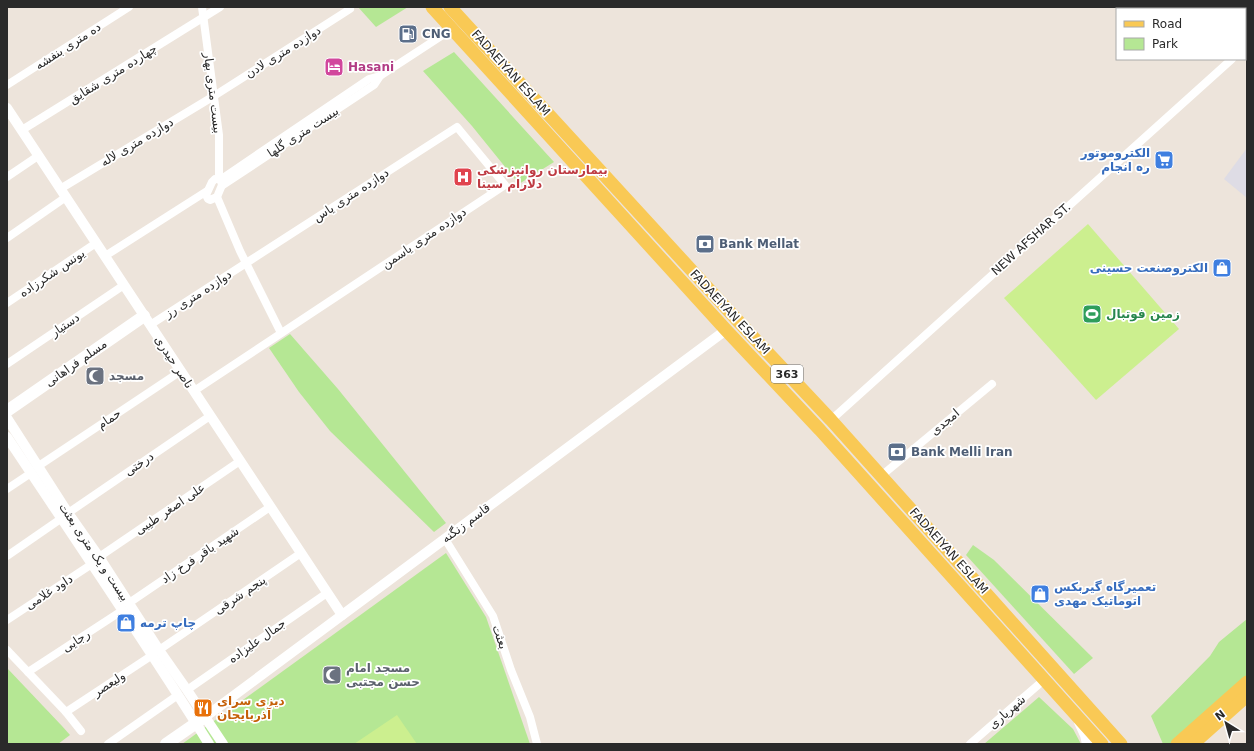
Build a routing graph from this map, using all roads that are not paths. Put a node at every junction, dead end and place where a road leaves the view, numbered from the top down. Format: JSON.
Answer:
{"nodes":[{"id":1,"x":129,"y":7,"type":"edge"},
{"id":2,"x":202,"y":7,"type":"edge"},
{"id":3,"x":220,"y":7,"type":"edge"},
{"id":4,"x":348,"y":7,"type":"edge"},
{"id":5,"x":432,"y":7,"type":"edge"},
{"id":6,"x":450,"y":7,"type":"edge"},
{"id":7,"x":203,"y":18,"type":"junction"},
{"id":8,"x":452,"y":29,"type":"junction"},
{"id":9,"x":1231,"y":60,"type":"edge"},
{"id":10,"x":7,"y":85,"type":"edge"},
{"id":11,"x":214,"y":96,"type":"junction"},
{"id":12,"x":8,"y":111,"type":"edge"},
{"id":13,"x":456,"y":126,"type":"joint"},
{"id":14,"x":22,"y":130,"type":"junction"},
{"id":15,"x":38,"y":156,"type":"junction"},
{"id":16,"x":7,"y":177,"type":"edge"},
{"id":17,"x":220,"y":181,"type":"junction"},
{"id":18,"x":207,"y":191,"type":"junction"},
{"id":19,"x":63,"y":193,"type":"junction"},
{"id":20,"x":216,"y":197,"type":"junction"},
{"id":21,"x":7,"y":238,"type":"edge"},
{"id":22,"x":96,"y":243,"type":"junction"},
{"id":23,"x":105,"y":256,"type":"junction"},
{"id":24,"x":246,"y":263,"type":"junction"},
{"id":25,"x":124,"y":285,"type":"junction"},
{"id":26,"x":7,"y":303,"type":"edge"},
{"id":27,"x":147,"y":320,"type":"junction"},
{"id":28,"x":726,"y":330,"type":"junction"},
{"id":29,"x":281,"y":333,"type":"junction"},
{"id":30,"x":7,"y":364,"type":"edge"},
{"id":31,"x":181,"y":371,"type":"junction"},
{"id":32,"x":992,"y":384,"type":"dead end"},
{"id":33,"x":194,"y":391,"type":"junction"},
{"id":34,"x":7,"y":411,"type":"edge"},
{"id":35,"x":210,"y":416,"type":"junction"},
{"id":36,"x":7,"y":418,"type":"edge"},
{"id":37,"x":831,"y":420,"type":"junction"},
{"id":38,"x":7,"y":437,"type":"edge"},
{"id":39,"x":240,"y":461,"type":"junction"},
{"id":40,"x":34,"y":470,"type":"junction"},
{"id":41,"x":881,"y":476,"type":"junction"},
{"id":42,"x":7,"y":489,"type":"edge"},
{"id":43,"x":270,"y":507,"type":"junction"},
{"id":44,"x":65,"y":515,"type":"junction"},
{"id":45,"x":445,"y":539,"type":"junction"},
{"id":46,"x":301,"y":553,"type":"junction"},
{"id":47,"x":7,"y":556,"type":"edge"},
{"id":48,"x":96,"y":561,"type":"junction"},
{"id":49,"x":327,"y":593,"type":"junction"},
{"id":50,"x":126,"y":607,"type":"junction"},
{"id":51,"x":342,"y":616,"type":"junction"},
{"id":52,"x":7,"y":620,"type":"edge"},
{"id":53,"x":7,"y":650,"type":"edge"},
{"id":54,"x":155,"y":653,"type":"junction"},
{"id":55,"x":28,"y":672,"type":"junction"},
{"id":56,"x":1045,"y":680,"type":"junction"},
{"id":57,"x":1247,"y":682,"type":"edge"},
{"id":58,"x":187,"y":690,"type":"junction"},
{"id":59,"x":178,"y":696,"type":"junction"},
{"id":60,"x":1247,"y":696,"type":"edge"},
{"id":61,"x":66,"y":712,"type":"junction"},
{"id":62,"x":1077,"y":716,"type":"junction"},
{"id":63,"x":201,"y":720,"type":"junction"},
{"id":64,"x":80,"y":731,"type":"dead end"},
{"id":65,"x":108,"y":744,"type":"edge"},
{"id":66,"x":166,"y":744,"type":"edge"},
{"id":67,"x":209,"y":744,"type":"edge"},
{"id":68,"x":223,"y":744,"type":"edge"},
{"id":69,"x":537,"y":744,"type":"edge"},
{"id":70,"x":970,"y":744,"type":"edge"},
{"id":71,"x":1088,"y":744,"type":"edge"},
{"id":72,"x":1102,"y":744,"type":"edge"},
{"id":73,"x":1120,"y":744,"type":"edge"},
{"id":74,"x":1177,"y":744,"type":"edge"},
{"id":75,"x":1193,"y":744,"type":"edge"}],
"edges":[{"from":1,"to":10,"type":"street","name":"ده متری بنفشه"},
{"from":2,"to":7,"type":"street","name":"بیست متری بهار"},
{"from":3,"to":7,"type":"street","name":"چهارده متری شقایق"},
{"from":4,"to":11,"type":"street","name":"دوازده متری لادن"},
{"from":5,"to":8,"type":"main road","name":"FADAEIYAN ESLAM","number":"363"},
{"from":6,"to":37,"type":"main road","name":"FADAEIYAN ESLAM","number":"363"},
{"from":7,"to":11,"type":"street","name":"بیست متری بهار"},
{"from":7,"to":14,"type":"street","name":"چهارده متری شقایق"},
{"from":8,"to":17,"type":"street","name":"بیست متری گلها"},
{"from":8,"to":28,"type":"main road","name":"FADAEIYAN ESLAM","number":"363"},
{"from":9,"to":37,"type":"street","name":"NEW AFSHAR ST."},
{"from":11,"to":17,"type":"street","name":"بیست متری بهار"},
{"from":11,"to":19,"type":"street","name":"دوازده متری لاله"},
{"from":12,"to":14,"type":"street","name":"ناصر حیدری"},
{"from":13,"to":24,"type":"street","name":"دوازده متری یاس"},
{"from":13,"to":29,"type":"street","name":"دوازده متری یاسمن"},
{"from":14,"to":15,"type":"street","name":"ناصر حیدری"},
{"from":15,"to":16,"type":"street"},
{"from":15,"to":19,"type":"street","name":"ناصر حیدری"},
{"from":17,"to":18,"type":"street","name":"بیست متری گلها"},
{"from":17,"to":20,"type":"street"},
{"from":18,"to":20,"type":"street"},
{"from":18,"to":23,"type":"street"},
{"from":19,"to":21,"type":"street","name":"دوازده متری لاله"},
{"from":19,"to":22,"type":"street","name":"ناصر حیدری"},
{"from":20,"to":24,"type":"street"},
{"from":22,"to":23,"type":"street","name":"ناصر حیدری"},
{"from":22,"to":26,"type":"street","name":"یونس شکرزاده"},
{"from":23,"to":25,"type":"street","name":"ناصر حیدری"},
{"from":24,"to":27,"type":"street","name":"دوازده متری رز"},
{"from":24,"to":29,"type":"street"},
{"from":25,"to":27,"type":"street","name":"ناصر حیدری"},
{"from":25,"to":30,"type":"street","name":"دستیار"},
{"from":27,"to":31,"type":"street","name":"ناصر حیدری"},
{"from":27,"to":34,"type":"main road","name":"مسلم فراهانی"},
{"from":28,"to":45,"type":"street","name":"قاسم زنگنه"},
{"from":28,"to":56,"type":"main road","name":"FADAEIYAN ESLAM","number":"363"},
{"from":29,"to":33,"type":"street"},
{"from":31,"to":33,"type":"street","name":"ناصر حیدری"},
{"from":31,"to":40,"type":"street","name":"حمام"},
{"from":32,"to":41,"type":"street","name":"امجدی"},
{"from":33,"to":35,"type":"street","name":"ناصر حیدری"},
{"from":35,"to":39,"type":"street","name":"ناصر حیدری"},
{"from":35,"to":44,"type":"street","name":"درختی"},
{"from":36,"to":40,"type":"street","name":"بیست و یک متری بعثت"},
{"from":37,"to":41,"type":"main road","name":"FADAEIYAN ESLAM","number":"363"},
{"from":38,"to":40,"type":"street","name":"بیست و یک متری بعثت"},
{"from":39,"to":43,"type":"street","name":"ناصر حیدری"},
{"from":39,"to":48,"type":"street","name":"علی اصغر طیبی"},
{"from":40,"to":42,"type":"street","name":"حمام"},
{"from":40,"to":44,"type":"street","name":"بیست و یک متری بعثت"},
{"from":41,"to":73,"type":"main road","name":"FADAEIYAN ESLAM","number":"363"},
{"from":43,"to":46,"type":"street","name":"ناصر حیدری"},
{"from":43,"to":50,"type":"street","name":"شهید باقر فرخ زاد"},
{"from":44,"to":47,"type":"street","name":"درختی"},
{"from":44,"to":48,"type":"street","name":"بیست و یک متری بعثت"},
{"from":45,"to":51,"type":"street","name":"قاسم زنگنه"},
{"from":45,"to":69,"type":"street","name":"بعثت"},
{"from":46,"to":49,"type":"street","name":"ناصر حیدری"},
{"from":46,"to":54,"type":"street","name":"پنجم شرقی"},
{"from":48,"to":50,"type":"street","name":"بیست و یک متری بعثت"},
{"from":48,"to":52,"type":"street","name":"داود غلامی"},
{"from":49,"to":51,"type":"street","name":"ناصر حیدری"},
{"from":49,"to":58,"type":"street","name":"جمال علیزاده"},
{"from":50,"to":54,"type":"street","name":"بیست و یک متری بعثت"},
{"from":50,"to":55,"type":"street","name":"رجایی"},
{"from":51,"to":63,"type":"street","name":"قاسم زنگنه"},
{"from":53,"to":55,"type":"street"},
{"from":54,"to":58,"type":"street","name":"بیست و یک متری بعثت"},
{"from":54,"to":59,"type":"street","name":"بیست و یک متری بعثت"},
{"from":54,"to":61,"type":"street","name":"ولیعصر"},
{"from":55,"to":61,"type":"street"},
{"from":56,"to":62,"type":"main road","name":"FADAEIYAN ESLAM","number":"363"},
{"from":56,"to":70,"type":"street","name":"شهریاری"},
{"from":57,"to":74,"type":"main road"},
{"from":58,"to":63,"type":"street","name":"بیست و یک متری بعثت"},
{"from":59,"to":63,"type":"street","name":"بیست و یک متری بعثت"},
{"from":59,"to":65,"type":"street"},
{"from":60,"to":75,"type":"main road"},
{"from":61,"to":64,"type":"street"},
{"from":62,"to":71,"type":"main road"},
{"from":62,"to":72,"type":"main road","name":"FADAEIYAN ESLAM","number":"363"},
{"from":63,"to":66,"type":"main road"},
{"from":63,"to":67,"type":"street","name":"بیست و یک متری بعثت"},
{"from":63,"to":68,"type":"street","name":"بیست و یک متری بعثت"}]}
